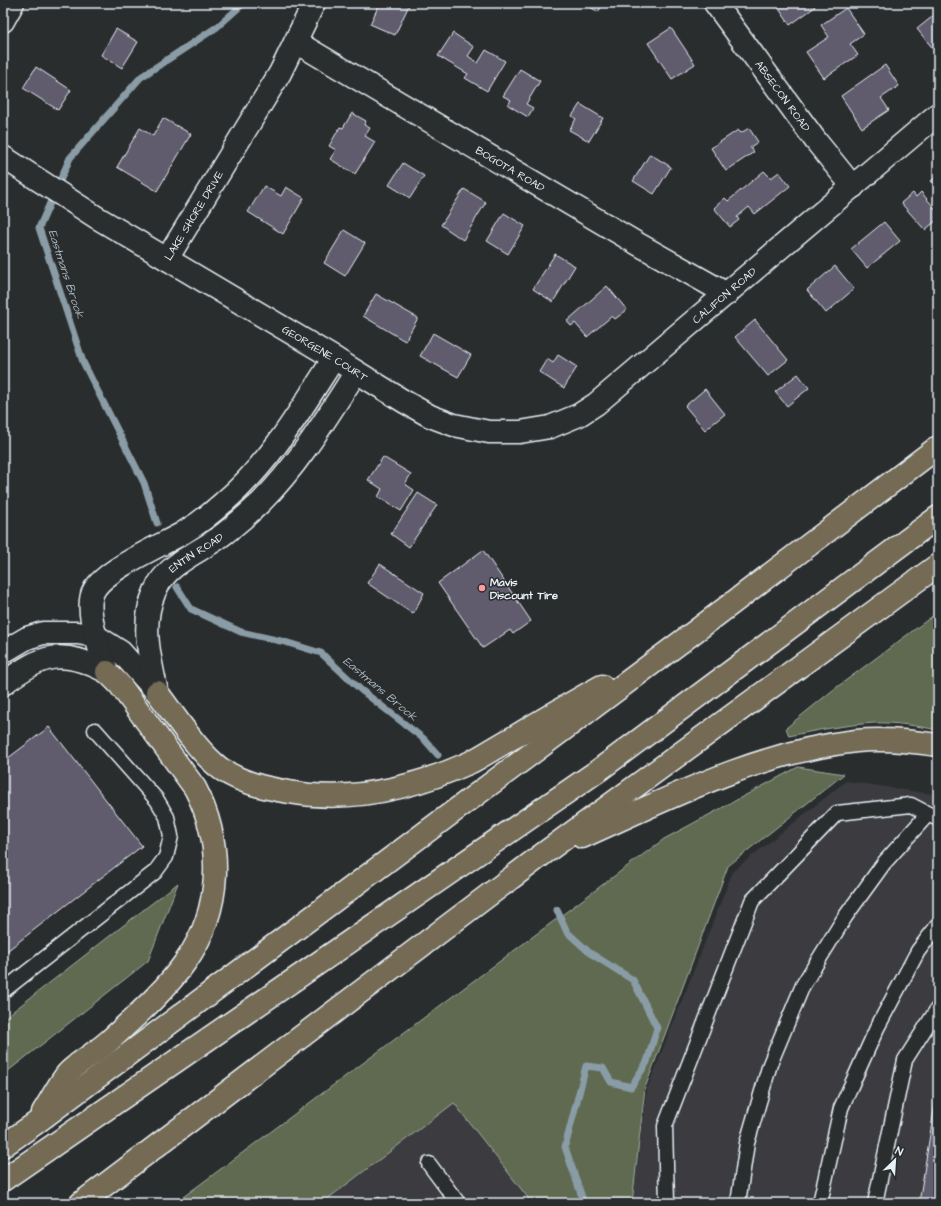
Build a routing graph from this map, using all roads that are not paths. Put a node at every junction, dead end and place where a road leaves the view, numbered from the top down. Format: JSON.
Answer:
{"nodes":[{"id":1,"x":13,"y":3,"type":"edge"},
{"id":2,"x":314,"y":3,"type":"edge"},
{"id":3,"x":715,"y":3,"type":"edge"},
{"id":4,"x":3,"y":20,"type":"edge"},
{"id":5,"x":296,"y":42,"type":"junction"},
{"id":6,"x":938,"y":114,"type":"edge"},
{"id":7,"x":3,"y":157,"type":"edge"},
{"id":8,"x":853,"y":187,"type":"junction"},
{"id":9,"x":167,"y":259,"type":"junction"},
{"id":10,"x":727,"y":294,"type":"junction"},
{"id":11,"x":334,"y":358,"type":"junction"},
{"id":12,"x":356,"y":372,"type":"junction"},
{"id":13,"x":489,"y":432,"type":"joint"},
{"id":14,"x":938,"y":447,"type":"edge"},
{"id":15,"x":938,"y":517,"type":"edge"},
{"id":16,"x":938,"y":565,"type":"edge"},
{"id":17,"x":693,"y":633,"type":"junction"},
{"id":18,"x":96,"y":636,"type":"junction"},
{"id":19,"x":3,"y":652,"type":"edge"},
{"id":20,"x":107,"y":672,"type":"junction"},
{"id":21,"x":3,"y":684,"type":"edge"},
{"id":22,"x":157,"y":692,"type":"junction"},
{"id":23,"x":95,"y":730,"type":"dead end"},
{"id":24,"x":938,"y":745,"type":"edge"},
{"id":25,"x":933,"y":817,"type":"edge"},
{"id":26,"x":543,"y":854,"type":"junction"},
{"id":27,"x":938,"y":925,"type":"edge"},
{"id":28,"x":3,"y":991,"type":"edge"},
{"id":29,"x":938,"y":1008,"type":"edge"},
{"id":30,"x":36,"y":1123,"type":"junction"},
{"id":31,"x":3,"y":1146,"type":"edge"},
{"id":32,"x":429,"y":1164,"type":"dead end"},
{"id":33,"x":3,"y":1180,"type":"edge"},
{"id":34,"x":81,"y":1203,"type":"edge"},
{"id":35,"x":458,"y":1203,"type":"edge"},
{"id":36,"x":667,"y":1203,"type":"edge"},
{"id":37,"x":738,"y":1203,"type":"edge"},
{"id":38,"x":820,"y":1203,"type":"edge"},
{"id":39,"x":875,"y":1203,"type":"edge"}],
"edges":[{"from":1,"to":4,"type":"street"},
{"from":2,"to":5,"type":"street","name":"LAKE SHORE DRIVE"},
{"from":3,"to":8,"type":"street","name":"ABSECON ROAD"},
{"from":5,"to":9,"type":"street","name":"LAKE SHORE DRIVE"},
{"from":5,"to":10,"type":"street","name":"BOGOTA ROAD"},
{"from":6,"to":8,"type":"street","name":"CALIFON ROAD"},
{"from":7,"to":9,"type":"street","name":"LAKE SHORE DRIVE"},
{"from":8,"to":10,"type":"street","name":"CALIFON ROAD"},
{"from":9,"to":11,"type":"street","name":"GEORGENE COURT"},
{"from":10,"to":13,"type":"street","name":"CALIFON ROAD"},
{"from":11,"to":12,"type":"street","name":"GEORGENE COURT"},
{"from":11,"to":18,"type":"street"},
{"from":12,"to":13,"type":"street","name":"GEORGENE COURT"},
{"from":12,"to":22,"type":"street","name":"ENTIN ROAD"},
{"from":14,"to":17,"type":"highway"},
{"from":15,"to":33,"type":"highway"},
{"from":16,"to":26,"type":"highway"},
{"from":17,"to":22,"type":"highway"},
{"from":17,"to":30,"type":"highway"},
{"from":18,"to":19,"type":"street"},
{"from":18,"to":20,"type":"street"},
{"from":18,"to":22,"type":"street"},
{"from":20,"to":21,"type":"street"},
{"from":20,"to":30,"type":"highway"},
{"from":23,"to":28,"type":"lane"},
{"from":24,"to":26,"type":"highway"},
{"from":25,"to":36,"type":"lane"},
{"from":25,"to":37,"type":"lane"},
{"from":26,"to":34,"type":"highway"},
{"from":27,"to":38,"type":"lane"},
{"from":29,"to":39,"type":"lane"},
{"from":30,"to":31,"type":"highway"},
{"from":32,"to":35,"type":"lane"}]}
